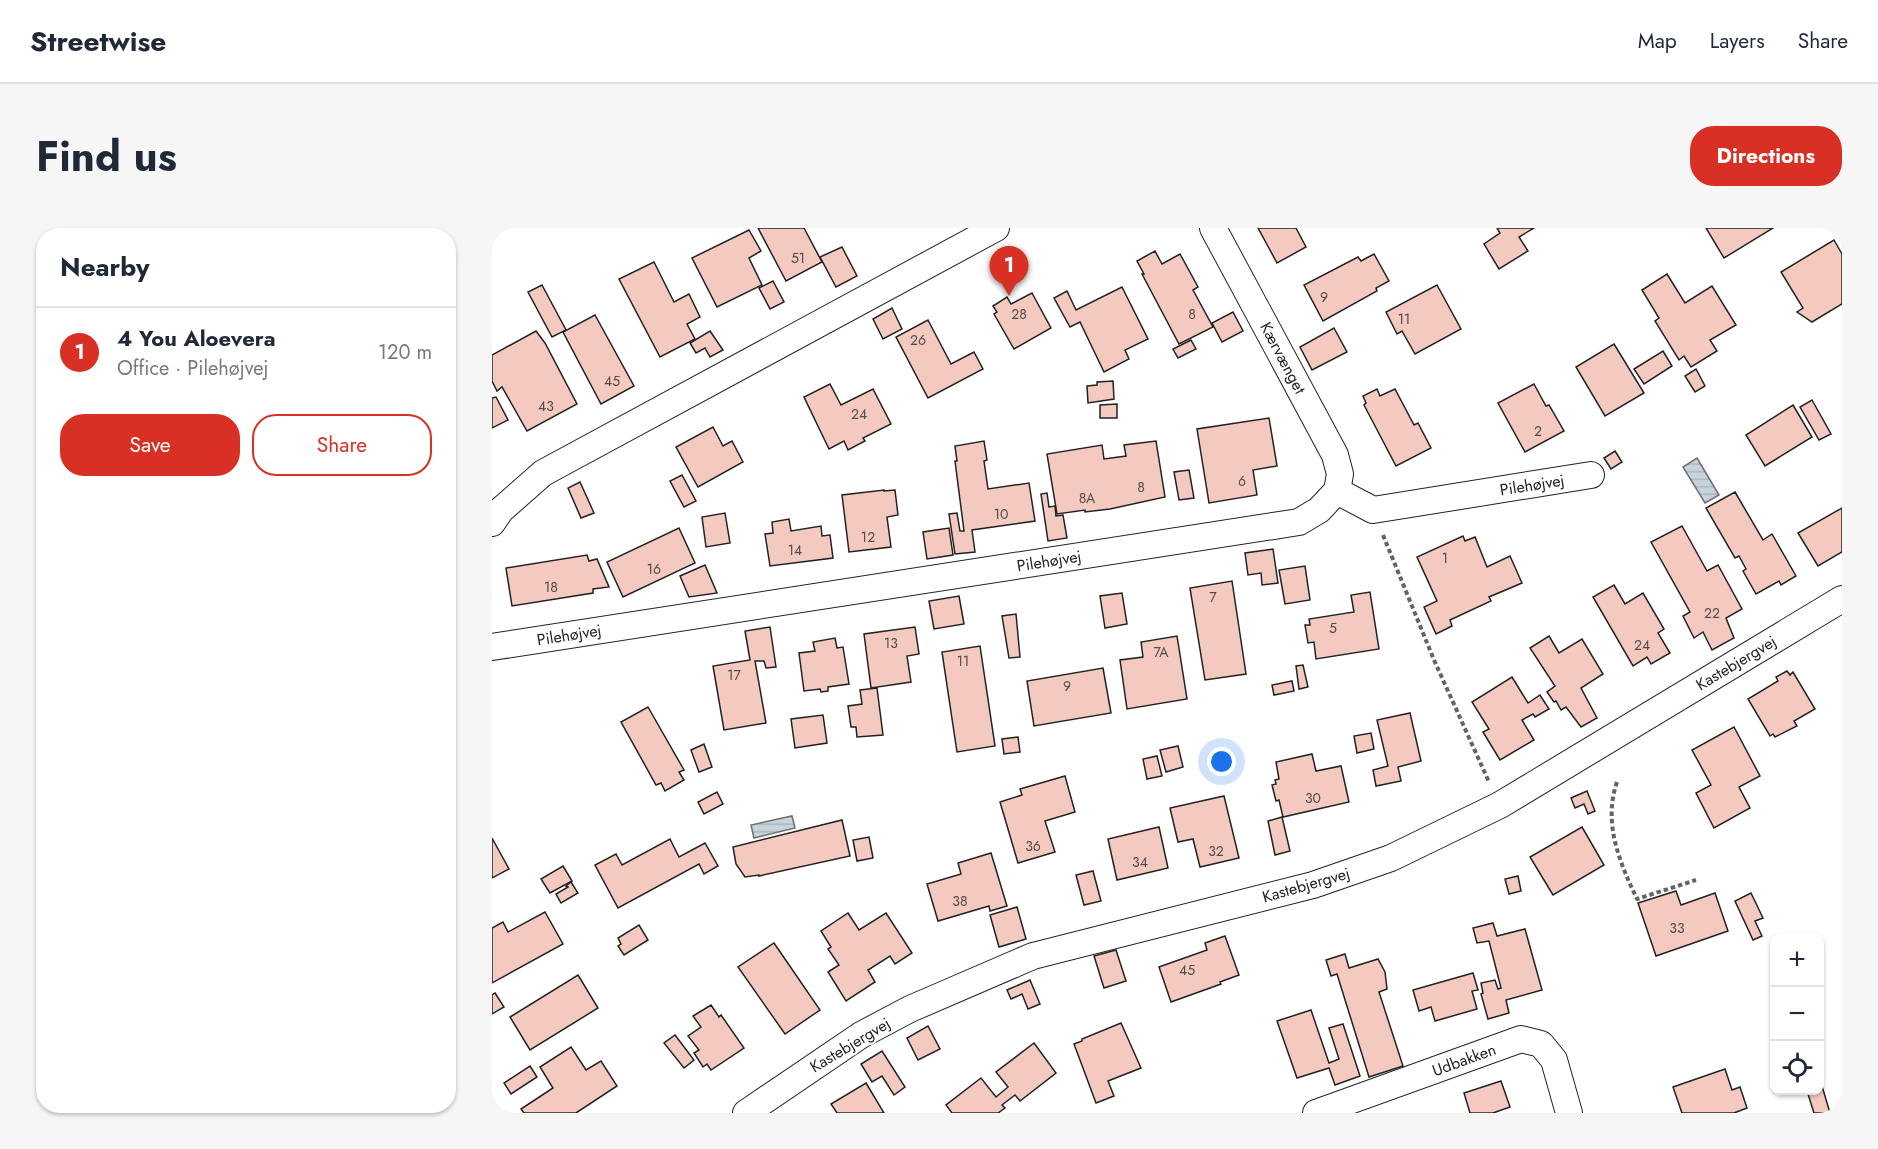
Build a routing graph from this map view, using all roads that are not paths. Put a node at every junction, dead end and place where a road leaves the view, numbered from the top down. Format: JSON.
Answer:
{"nodes":[{"id":1,"x":996,"y":228,"type":"edge"},
{"id":2,"x":1213,"y":228,"type":"edge"},
{"id":3,"x":1591,"y":475,"type":"dead end"},
{"id":4,"x":1338,"y":491,"type":"junction"},
{"id":5,"x":492,"y":523,"type":"edge"},
{"id":6,"x":1842,"y":599,"type":"edge"},
{"id":7,"x":492,"y":646,"type":"edge"},
{"id":8,"x":746,"y":1113,"type":"edge"},
{"id":9,"x":1316,"y":1113,"type":"edge"},
{"id":10,"x":1569,"y":1113,"type":"edge"}],
"edges":[{"from":1,"to":5,"type":"street"},
{"from":2,"to":4,"type":"street","name":"Kærvænget"},
{"from":3,"to":4,"type":"street","name":"Pilehøjvej"},
{"from":4,"to":7,"type":"street","name":"Pilehøjvej"},
{"from":6,"to":8,"type":"street","name":"Kastebjergvej"},
{"from":9,"to":10,"type":"street","name":"Udbakken"}]}
